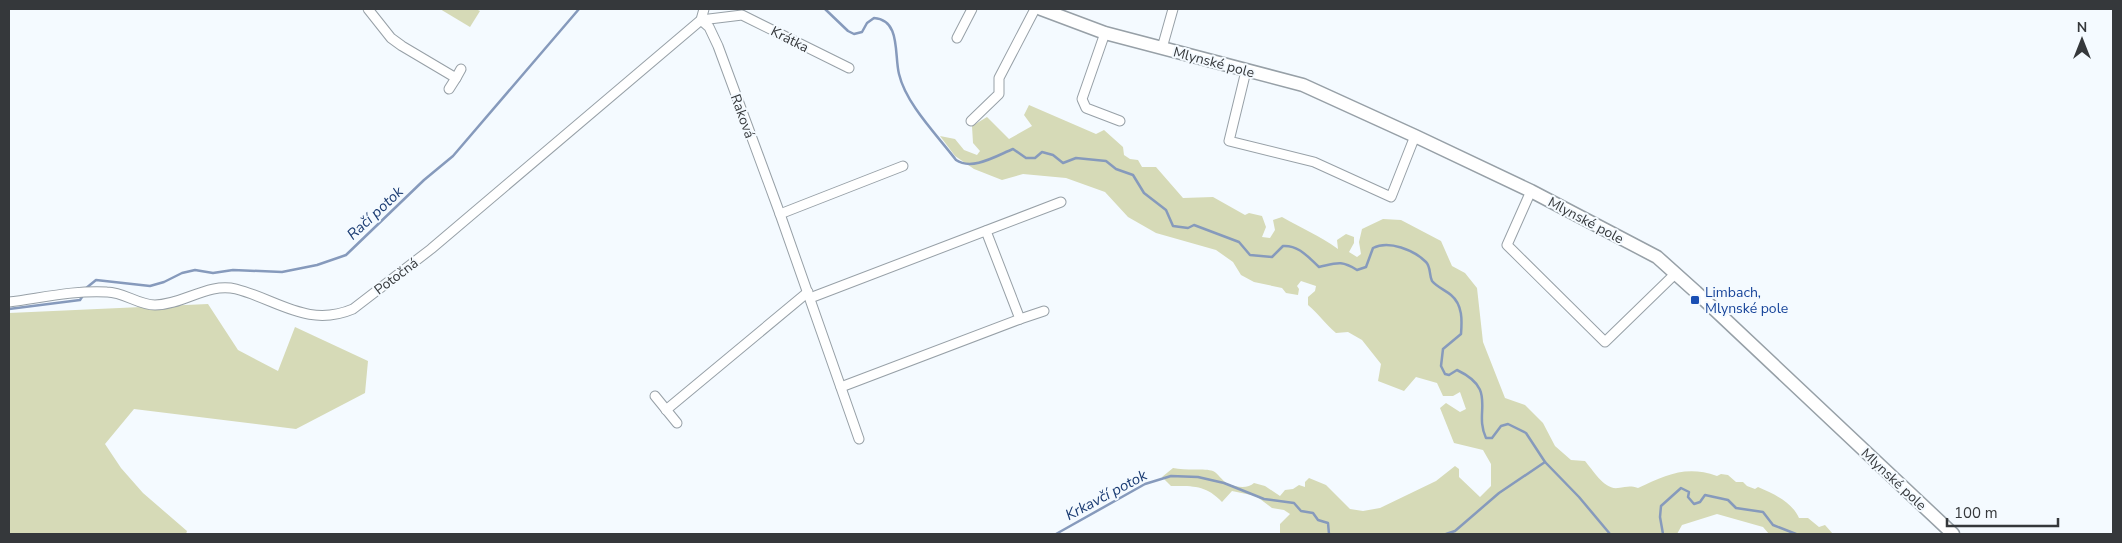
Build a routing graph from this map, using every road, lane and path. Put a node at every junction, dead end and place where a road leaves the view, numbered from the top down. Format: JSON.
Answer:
{"nodes":[{"id":1,"x":368,"y":9,"type":"edge"},
{"id":2,"x":704,"y":9,"type":"edge"},
{"id":3,"x":972,"y":9,"type":"edge"},
{"id":4,"x":1034,"y":9,"type":"edge"},
{"id":5,"x":1042,"y":9,"type":"edge"},
{"id":6,"x":1173,"y":9,"type":"edge"},
{"id":7,"x":1064,"y":13,"type":"edge"},
{"id":8,"x":701,"y":20,"type":"junction"},
{"id":9,"x":1105,"y":34,"type":"junction"},
{"id":10,"x":957,"y":38,"type":"dead end"},
{"id":11,"x":1162,"y":48,"type":"junction"},
{"id":12,"x":848,"y":68,"type":"dead end"},
{"id":13,"x":461,"y":69,"type":"dead end"},
{"id":14,"x":1246,"y":71,"type":"junction"},
{"id":15,"x":456,"y":78,"type":"junction"},
{"id":16,"x":449,"y":89,"type":"dead end"},
{"id":17,"x":971,"y":121,"type":"dead end"},
{"id":18,"x":1120,"y":121,"type":"dead end"},
{"id":19,"x":1415,"y":136,"type":"junction"},
{"id":20,"x":903,"y":166,"type":"dead end"},
{"id":21,"x":1531,"y":191,"type":"junction"},
{"id":22,"x":1061,"y":202,"type":"dead end"},
{"id":23,"x":780,"y":214,"type":"junction"},
{"id":24,"x":986,"y":231,"type":"junction"},
{"id":25,"x":1676,"y":273,"type":"junction"},
{"id":26,"x":809,"y":295,"type":"junction"},
{"id":27,"x":9,"y":302,"type":"edge"},
{"id":28,"x":1044,"y":311,"type":"dead end"},
{"id":29,"x":1020,"y":319,"type":"junction"},
{"id":30,"x":841,"y":387,"type":"junction"},
{"id":31,"x":654,"y":396,"type":"dead end"},
{"id":32,"x":666,"y":410,"type":"junction"},
{"id":33,"x":677,"y":423,"type":"dead end"},
{"id":34,"x":859,"y":439,"type":"dead end"},
{"id":35,"x":1951,"y":532,"type":"edge"}],
"edges":[{"from":1,"to":15,"type":"street"},
{"from":2,"to":8,"type":"street"},
{"from":3,"to":10,"type":"street"},
{"from":4,"to":17,"type":"street"},
{"from":5,"to":7,"type":"street","name":"Mlynské pole"},
{"from":6,"to":11,"type":"street"},
{"from":7,"to":9,"type":"street","name":"Mlynské pole"},
{"from":8,"to":12,"type":"street","name":"Krátka"},
{"from":8,"to":23,"type":"street","name":"Raková"},
{"from":8,"to":27,"type":"street","name":"Potočná"},
{"from":9,"to":11,"type":"street","name":"Mlynské pole"},
{"from":9,"to":18,"type":"street"},
{"from":11,"to":14,"type":"street","name":"Mlynské pole"},
{"from":13,"to":15,"type":"street"},
{"from":14,"to":19,"type":"street","name":"Mlynské pole"},
{"from":14,"to":19,"type":"street"},
{"from":15,"to":16,"type":"street"},
{"from":19,"to":21,"type":"street","name":"Mlynské pole"},
{"from":20,"to":23,"type":"street"},
{"from":21,"to":25,"type":"street","name":"Mlynské pole"},
{"from":21,"to":25,"type":"street"},
{"from":22,"to":24,"type":"street"},
{"from":23,"to":26,"type":"street","name":"Raková"},
{"from":24,"to":26,"type":"street"},
{"from":24,"to":29,"type":"street"},
{"from":25,"to":35,"type":"street","name":"Mlynské pole"},
{"from":26,"to":30,"type":"street","name":"Raková"},
{"from":26,"to":32,"type":"street"},
{"from":28,"to":29,"type":"street"},
{"from":29,"to":30,"type":"street"},
{"from":30,"to":34,"type":"street","name":"Raková"},
{"from":31,"to":32,"type":"street"},
{"from":32,"to":33,"type":"street"}]}
